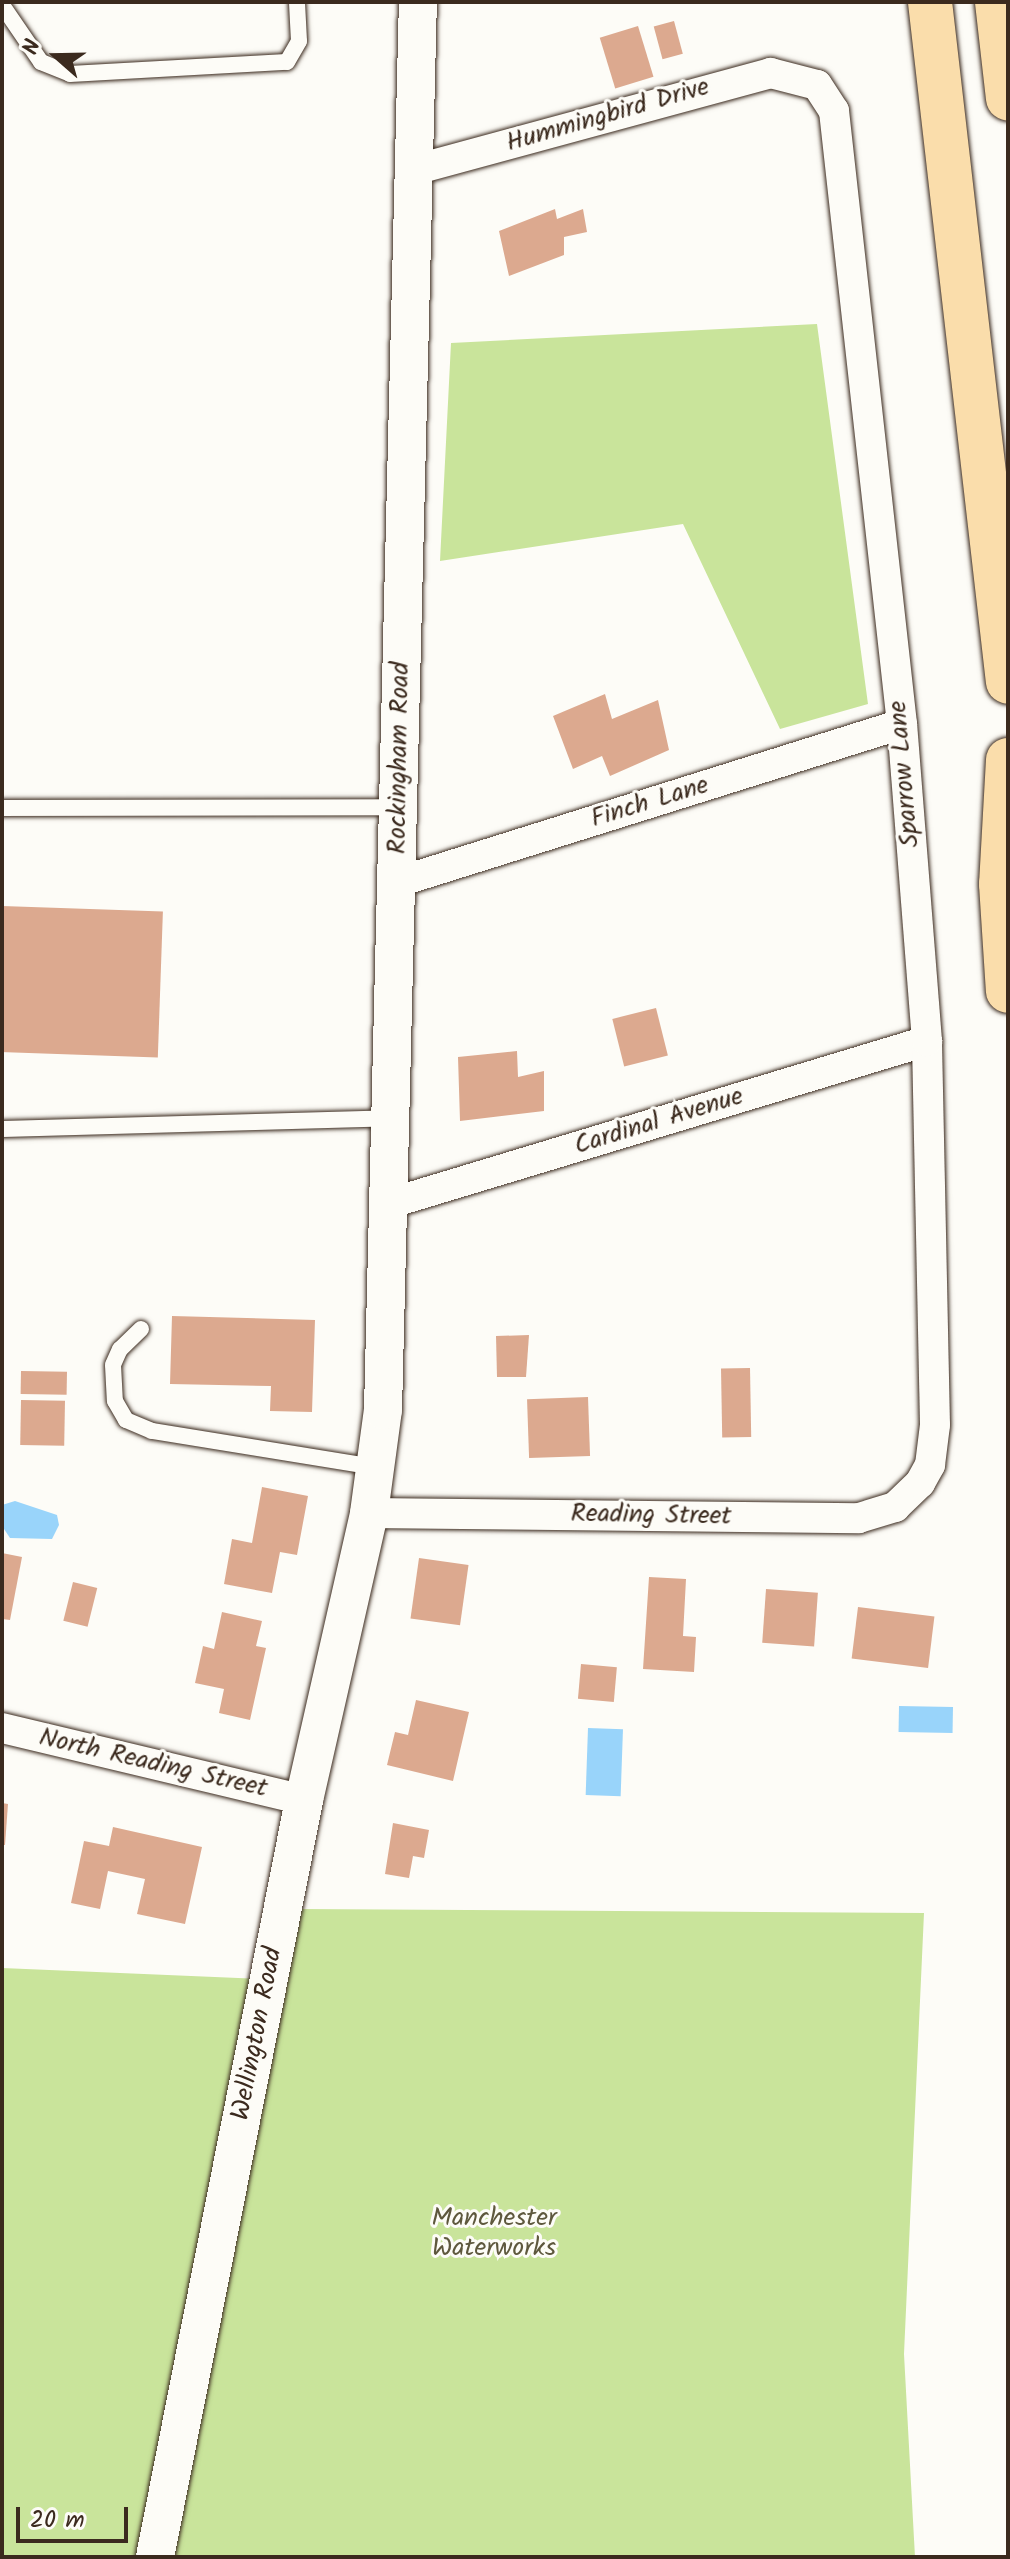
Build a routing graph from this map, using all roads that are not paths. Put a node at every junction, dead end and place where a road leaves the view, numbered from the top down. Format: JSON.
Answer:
{"nodes":[{"id":1,"x":297,"y":2,"type":"edge"},
{"id":2,"x":418,"y":2,"type":"edge"},
{"id":3,"x":930,"y":2,"type":"edge"},
{"id":4,"x":997,"y":2,"type":"edge"},
{"id":5,"x":2,"y":5,"type":"edge"},
{"id":6,"x":804,"y":79,"type":"joint"},
{"id":7,"x":1008,"y":98,"type":"edge"},
{"id":8,"x":413,"y":170,"type":"junction"},
{"id":9,"x":1008,"y":682,"type":"edge"},
{"id":10,"x":902,"y":724,"type":"junction"},
{"id":11,"x":1008,"y":760,"type":"edge"},
{"id":12,"x":399,"y":807,"type":"junction"},
{"id":13,"x":2,"y":808,"type":"edge"},
{"id":14,"x":398,"y":882,"type":"junction"},
{"id":15,"x":1008,"y":991,"type":"edge"},
{"id":16,"x":927,"y":1041,"type":"junction"},
{"id":17,"x":392,"y":1118,"type":"junction"},
{"id":18,"x":2,"y":1129,"type":"edge"},
{"id":19,"x":391,"y":1203,"type":"junction"},
{"id":20,"x":141,"y":1329,"type":"dead end"},
{"id":21,"x":375,"y":1467,"type":"junction"},
{"id":22,"x":920,"y":1483,"type":"joint"},
{"id":23,"x":369,"y":1513,"type":"junction"},
{"id":24,"x":2,"y":1728,"type":"edge"},
{"id":25,"x":304,"y":1800,"type":"junction"},
{"id":26,"x":155,"y":2557,"type":"edge"}],
"edges":[{"from":1,"to":5,"type":"lane"},
{"from":2,"to":8,"type":"street","name":"Rockingham Road"},
{"from":3,"to":9,"type":"highway"},
{"from":4,"to":7,"type":"highway"},
{"from":6,"to":8,"type":"street","name":"Hummingbird Drive"},
{"from":6,"to":10,"type":"street","name":"Sparrow Lane"},
{"from":8,"to":12,"type":"street","name":"Rockingham Road"},
{"from":10,"to":14,"type":"street","name":"Finch Lane"},
{"from":10,"to":16,"type":"street","name":"Sparrow Lane"},
{"from":11,"to":15,"type":"highway"},
{"from":12,"to":13,"type":"lane"},
{"from":12,"to":14,"type":"street","name":"Rockingham Road"},
{"from":14,"to":17,"type":"street","name":"Rockingham Road"},
{"from":16,"to":19,"type":"street","name":"Cardinal Avenue"},
{"from":16,"to":22,"type":"street","name":"Sparrow Lane"},
{"from":17,"to":18,"type":"lane"},
{"from":17,"to":19,"type":"street","name":"Rockingham Road"},
{"from":19,"to":21,"type":"street","name":"Rockingham Road"},
{"from":20,"to":21,"type":"lane"},
{"from":21,"to":23,"type":"street","name":"Rockingham Road"},
{"from":22,"to":23,"type":"street","name":"Reading Street"},
{"from":23,"to":25,"type":"street","name":"Wellington Road"},
{"from":24,"to":25,"type":"street","name":"North Reading Street"},
{"from":25,"to":26,"type":"street","name":"Wellington Road"}]}
